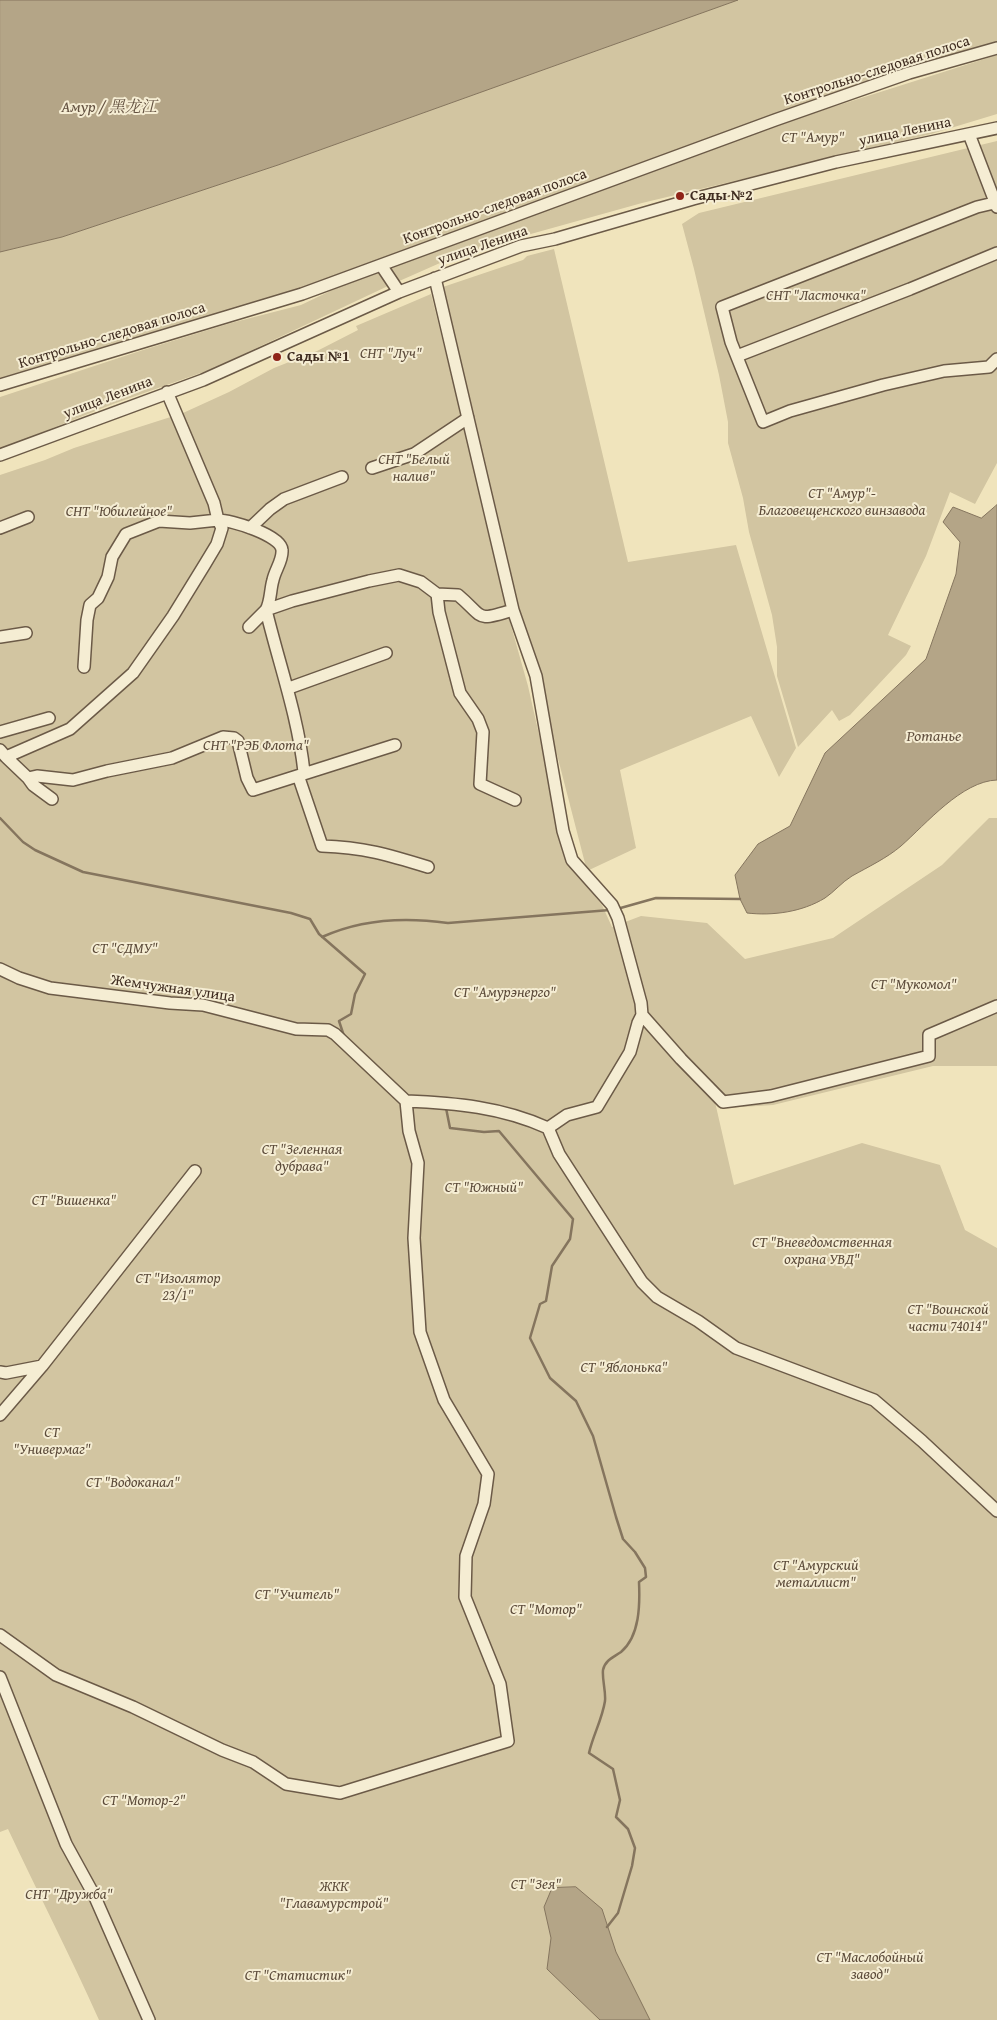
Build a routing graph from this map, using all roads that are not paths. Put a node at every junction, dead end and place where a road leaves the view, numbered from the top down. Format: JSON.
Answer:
{"nodes":[{"id":1,"x":997,"y":48,"type":"edge"},
{"id":2,"x":997,"y":128,"type":"edge"},
{"id":3,"x":969,"y":134,"type":"junction"},
{"id":4,"x":996,"y":205,"type":"edge"},
{"id":5,"x":997,"y":253,"type":"edge"},
{"id":6,"x":381,"y":265,"type":"junction"},
{"id":7,"x":435,"y":278,"type":"junction"},
{"id":8,"x":399,"y":292,"type":"junction"},
{"id":9,"x":737,"y":356,"type":"junction"},
{"id":10,"x":997,"y":359,"type":"edge"},
{"id":11,"x":0,"y":385,"type":"edge"},
{"id":12,"x":167,"y":392,"type":"junction"},
{"id":13,"x":468,"y":418,"type":"junction"},
{"id":14,"x":0,"y":455,"type":"edge"},
{"id":15,"x":372,"y":468,"type":"dead end"},
{"id":16,"x":342,"y":477,"type":"dead end"},
{"id":17,"x":28,"y":517,"type":"dead end"},
{"id":18,"x":218,"y":520,"type":"junction"},
{"id":19,"x":0,"y":528,"type":"edge"},
{"id":20,"x":250,"y":528,"type":"junction"},
{"id":21,"x":437,"y":594,"type":"junction"},
{"id":22,"x":266,"y":610,"type":"junction"},
{"id":23,"x":513,"y":610,"type":"junction"},
{"id":24,"x":249,"y":628,"type":"dead end"},
{"id":25,"x":26,"y":633,"type":"dead end"},
{"id":26,"x":0,"y":637,"type":"edge"},
{"id":27,"x":386,"y":653,"type":"dead end"},
{"id":28,"x":84,"y":667,"type":"dead end"},
{"id":29,"x":288,"y":688,"type":"junction"},
{"id":30,"x":49,"y":718,"type":"dead end"},
{"id":31,"x":0,"y":732,"type":"edge"},
{"id":32,"x":395,"y":745,"type":"dead end"},
{"id":33,"x":3,"y":754,"type":"edge"},
{"id":34,"x":304,"y":772,"type":"junction"},
{"id":35,"x":28,"y":778,"type":"junction"},
{"id":36,"x":52,"y":798,"type":"dead end"},
{"id":37,"x":515,"y":800,"type":"dead end"},
{"id":38,"x":428,"y":867,"type":"dead end"},
{"id":39,"x":0,"y":968,"type":"edge"},
{"id":40,"x":997,"y":1006,"type":"edge"},
{"id":41,"x":642,"y":1015,"type":"junction"},
{"id":42,"x":406,"y":1101,"type":"junction"},
{"id":43,"x":548,"y":1128,"type":"junction"},
{"id":44,"x":195,"y":1172,"type":"dead end"},
{"id":45,"x":42,"y":1366,"type":"junction"},
{"id":46,"x":0,"y":1372,"type":"edge"},
{"id":47,"x":0,"y":1414,"type":"edge"},
{"id":48,"x":997,"y":1511,"type":"edge"},
{"id":49,"x":0,"y":1635,"type":"edge"},
{"id":50,"x":0,"y":1677,"type":"edge"},
{"id":51,"x":149,"y":2020,"type":"edge"}],
"edges":[{"from":1,"to":6,"type":"street","name":"Контрольно-следовая полоса"},
{"from":2,"to":3,"type":"street","name":"улица Ленина"},
{"from":3,"to":4,"type":"street"},
{"from":3,"to":7,"type":"street","name":"улица Ленина"},
{"from":4,"to":9,"type":"street"},
{"from":5,"to":9,"type":"street"},
{"from":6,"to":8,"type":"street"},
{"from":6,"to":11,"type":"street","name":"Контрольно-следовая полоса"},
{"from":7,"to":8,"type":"street","name":"улица Ленина"},
{"from":7,"to":13,"type":"street"},
{"from":8,"to":12,"type":"street","name":"улица Ленина"},
{"from":9,"to":10,"type":"street"},
{"from":12,"to":14,"type":"street","name":"улица Ленина"},
{"from":12,"to":18,"type":"street"},
{"from":13,"to":15,"type":"street"},
{"from":13,"to":23,"type":"street"},
{"from":16,"to":20,"type":"street"},
{"from":17,"to":19,"type":"street"},
{"from":18,"to":20,"type":"street"},
{"from":18,"to":28,"type":"street"},
{"from":18,"to":33,"type":"street"},
{"from":20,"to":22,"type":"street"},
{"from":21,"to":22,"type":"street"},
{"from":21,"to":23,"type":"street"},
{"from":21,"to":37,"type":"street"},
{"from":22,"to":24,"type":"street"},
{"from":22,"to":29,"type":"street"},
{"from":23,"to":41,"type":"street"},
{"from":25,"to":26,"type":"street"},
{"from":27,"to":29,"type":"street"},
{"from":29,"to":34,"type":"street"},
{"from":30,"to":31,"type":"street"},
{"from":32,"to":34,"type":"street"},
{"from":33,"to":35,"type":"street"},
{"from":34,"to":35,"type":"street"},
{"from":34,"to":38,"type":"street"},
{"from":35,"to":36,"type":"street"},
{"from":39,"to":42,"type":"street","name":"Жемчужная улица"},
{"from":40,"to":41,"type":"street"},
{"from":41,"to":43,"type":"street"},
{"from":42,"to":43,"type":"street"},
{"from":42,"to":49,"type":"street"},
{"from":43,"to":48,"type":"street"},
{"from":44,"to":45,"type":"street"},
{"from":45,"to":46,"type":"street"},
{"from":45,"to":47,"type":"street"},
{"from":50,"to":51,"type":"street"}]}
